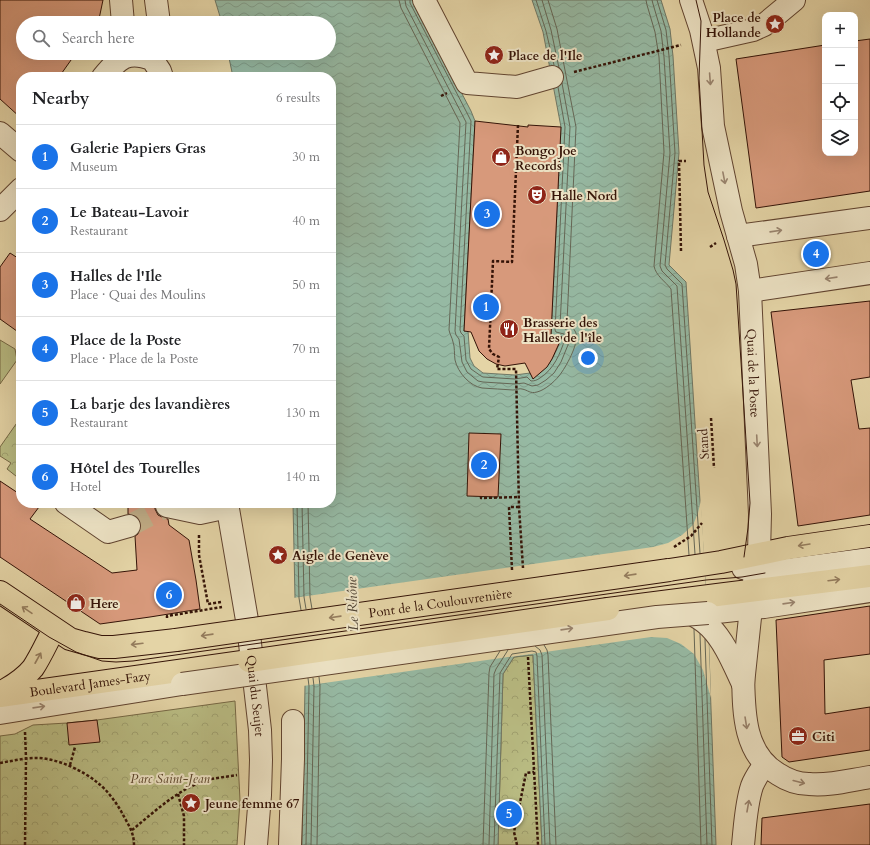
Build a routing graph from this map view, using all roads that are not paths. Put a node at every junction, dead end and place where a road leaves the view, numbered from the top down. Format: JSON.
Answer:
{"nodes":[{"id":1,"x":121,"y":0,"type":"edge"},
{"id":2,"x":156,"y":0,"type":"edge"},
{"id":3,"x":691,"y":0,"type":"edge"},
{"id":4,"x":790,"y":2,"type":"edge"},
{"id":5,"x":429,"y":9,"type":"edge"},
{"id":6,"x":122,"y":16,"type":"edge"},
{"id":7,"x":158,"y":16,"type":"edge"},
{"id":8,"x":704,"y":41,"type":"junction"},
{"id":9,"x":118,"y":60,"type":"edge"},
{"id":10,"x":107,"y":72,"type":"edge"},
{"id":11,"x":552,"y":77,"type":"road end"},
{"id":12,"x":713,"y":126,"type":"junction"},
{"id":13,"x":0,"y":133,"type":"edge"},
{"id":14,"x":16,"y":147,"type":"edge"},
{"id":15,"x":695,"y":163,"type":"road end"},
{"id":16,"x":16,"y":194,"type":"edge"},
{"id":17,"x":0,"y":210,"type":"edge"},
{"id":18,"x":870,"y":218,"type":"edge"},
{"id":19,"x":738,"y":236,"type":"junction"},
{"id":20,"x":870,"y":273,"type":"edge"},
{"id":21,"x":750,"y":291,"type":"junction"},
{"id":22,"x":73,"y":508,"type":"edge"},
{"id":23,"x":176,"y":508,"type":"edge"},
{"id":24,"x":218,"y":508,"type":"edge"},
{"id":25,"x":228,"y":508,"type":"edge"},
{"id":26,"x":129,"y":526,"type":"tunnel mouth"},
{"id":27,"x":870,"y":536,"type":"edge"},
{"id":28,"x":870,"y":559,"type":"edge"},
{"id":29,"x":870,"y":576,"type":"edge"},
{"id":30,"x":748,"y":581,"type":"junction"},
{"id":31,"x":870,"y":591,"type":"edge"},
{"id":32,"x":0,"y":592,"type":"edge"},
{"id":33,"x":662,"y":602,"type":"joint"},
{"id":34,"x":704,"y":612,"type":"junction"},
{"id":35,"x":54,"y":628,"type":"junction"},
{"id":36,"x":181,"y":677,"type":"junction"},
{"id":37,"x":743,"y":684,"type":"junction"},
{"id":38,"x":0,"y":694,"type":"edge"},
{"id":39,"x":0,"y":713,"type":"edge"},
{"id":40,"x":293,"y":721,"type":"dead end"},
{"id":41,"x":765,"y":764,"type":"junction"},
{"id":42,"x":870,"y":777,"type":"edge"},
{"id":43,"x":256,"y":845,"type":"edge"},
{"id":44,"x":290,"y":845,"type":"edge"},
{"id":45,"x":743,"y":845,"type":"edge"}],
"edges":[{"from":1,"to":6,"type":"street"},
{"from":2,"to":7,"type":"street"},
{"from":3,"to":8,"type":"street","name":"Quai de la Poste"},
{"from":4,"to":8,"type":"street"},
{"from":5,"to":11,"type":"street"},
{"from":8,"to":12,"type":"street","name":"Quai de la Poste","one_way":true},
{"from":9,"to":10,"type":"street"},
{"from":12,"to":15,"type":"street"},
{"from":12,"to":19,"type":"street","name":"Quai de la Poste","one_way":true},
{"from":13,"to":14,"type":"street"},
{"from":16,"to":17,"type":"street"},
{"from":19,"to":18,"type":"street","one_way":true},
{"from":19,"to":21,"type":"street","name":"Quai de la Poste"},
{"from":20,"to":21,"type":"street","one_way":true},
{"from":21,"to":30,"type":"street","name":"Quai de la Poste","one_way":true},
{"from":22,"to":26,"type":"street"},
{"from":23,"to":24,"type":"street"},
{"from":25,"to":43,"type":"street","name":"Quai du Seujet"},
{"from":27,"to":30,"type":"main road","one_way":true},
{"from":28,"to":30,"type":"street"},
{"from":30,"to":29,"type":"main road","one_way":true},
{"from":30,"to":31,"type":"street","one_way":true},
{"from":30,"to":34,"type":"street"},
{"from":30,"to":35,"type":"main road","name":"Pont de la Coulouvrenière","one_way":true,"bridge":true},
{"from":30,"to":37,"type":"street","name":"Quai de la Poste"},
{"from":35,"to":32,"type":"main road","name":"Pont de la Coulouvrenière","one_way":true},
{"from":33,"to":34,"type":"street"},
{"from":33,"to":36,"type":"main road","bridge":true},
{"from":36,"to":34,"type":"street","one_way":true,"bridge":true},
{"from":34,"to":37,"type":"street"},
{"from":38,"to":35,"type":"main road","one_way":true},
{"from":36,"to":38,"type":"main road","name":"Boulevard James-Fazy"},
{"from":39,"to":36,"type":"street","one_way":true},
{"from":37,"to":41,"type":"street","one_way":true},
{"from":40,"to":44,"type":"street"},
{"from":41,"to":42,"type":"street","one_way":true},
{"from":45,"to":41,"type":"street","one_way":true}]}
